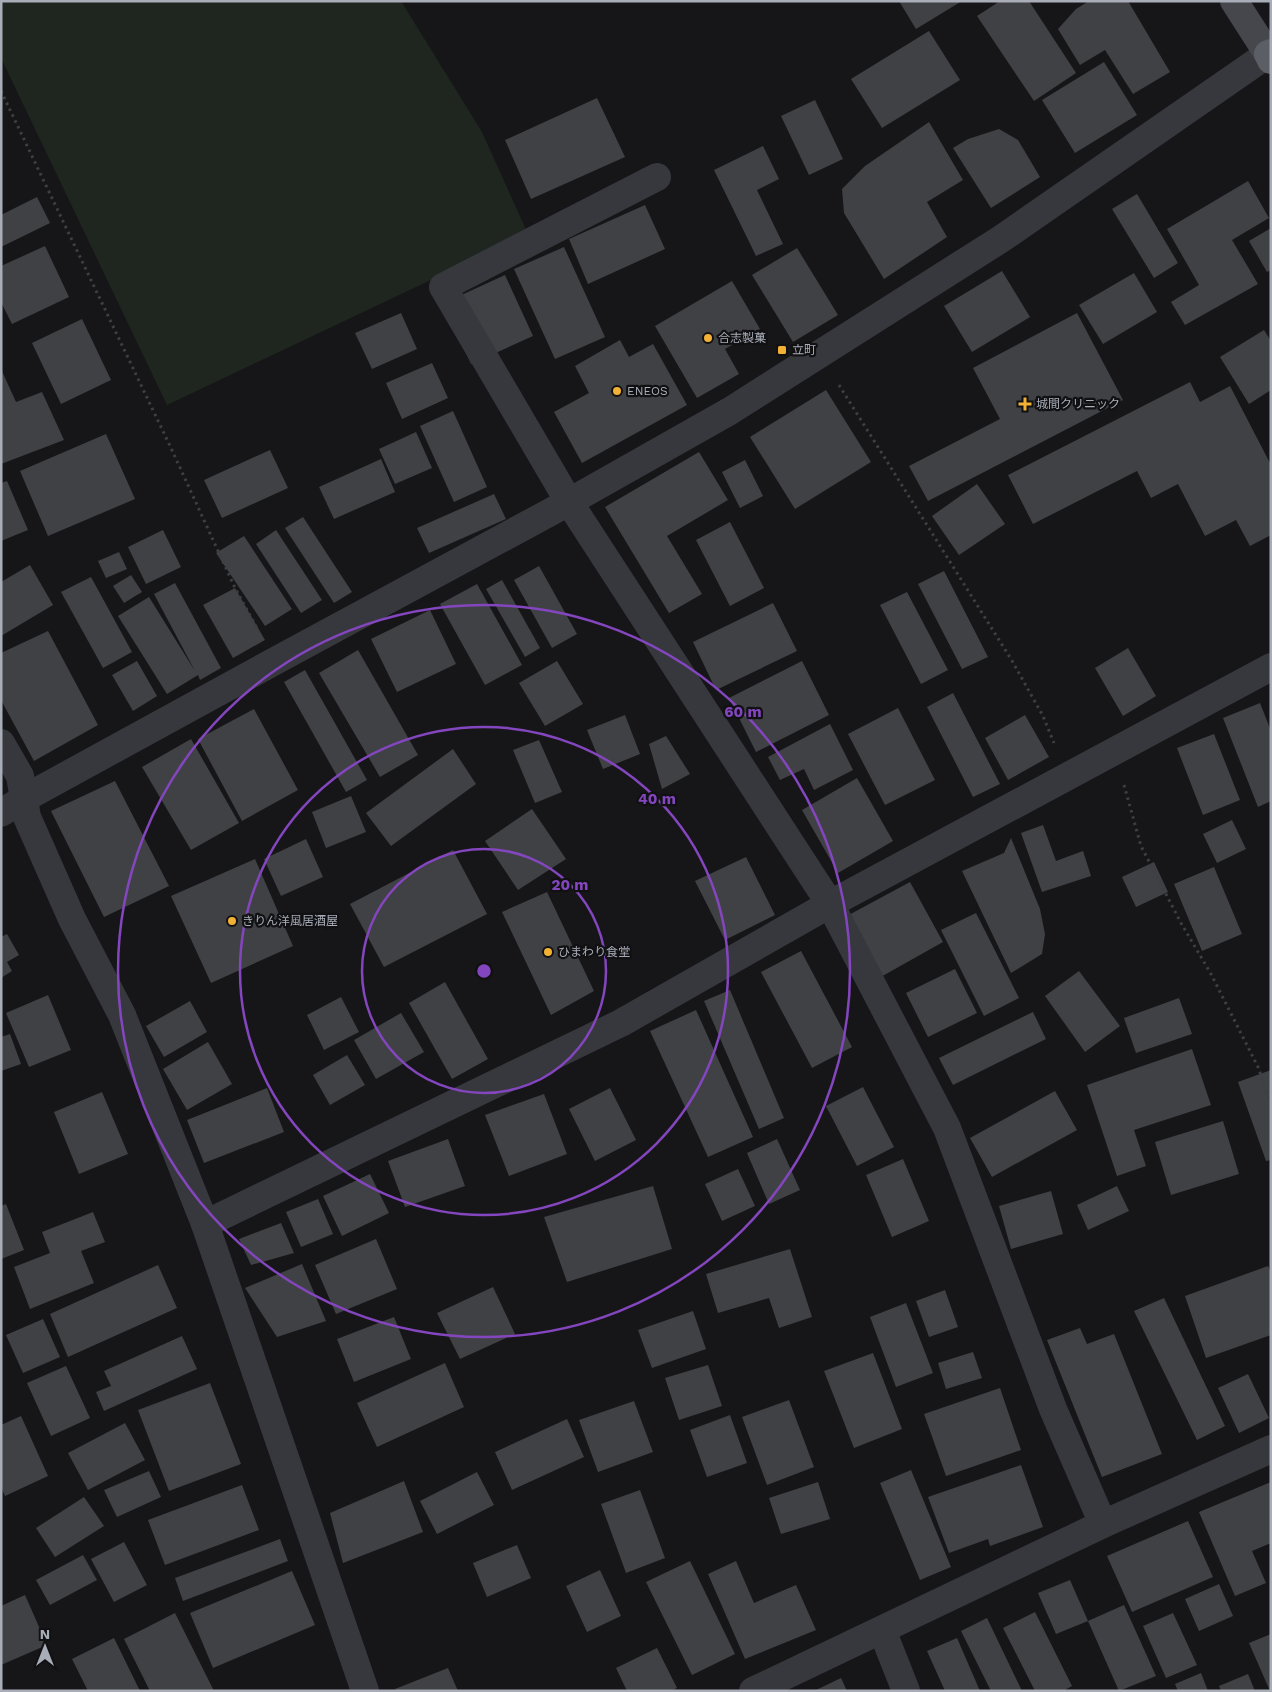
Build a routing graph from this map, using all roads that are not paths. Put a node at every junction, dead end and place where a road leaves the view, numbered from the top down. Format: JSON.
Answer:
{"nodes":[{"id":1,"x":1234,"y":1,"type":"edge"},
{"id":2,"x":1270,"y":56,"type":"edge"},
{"id":3,"x":657,"y":177,"type":"dead end"},
{"id":4,"x":569,"y":502,"type":"junction"},
{"id":5,"x":1271,"y":667,"type":"edge"},
{"id":6,"x":1,"y":743,"type":"edge"},
{"id":7,"x":25,"y":798,"type":"junction"},
{"id":8,"x":1,"y":813,"type":"edge"},
{"id":9,"x":830,"y":904,"type":"junction"},
{"id":10,"x":205,"y":1224,"type":"junction"},
{"id":11,"x":1271,"y":1449,"type":"edge"},
{"id":12,"x":1103,"y":1524,"type":"junction"},
{"id":13,"x":882,"y":1630,"type":"junction"},
{"id":14,"x":365,"y":1691,"type":"edge"},
{"id":15,"x":753,"y":1691,"type":"edge"},
{"id":16,"x":906,"y":1691,"type":"edge"}],
"edges":[{"from":1,"to":2,"type":"main road"},
{"from":2,"to":4,"type":"street"},
{"from":3,"to":4,"type":"street"},
{"from":4,"to":7,"type":"street"},
{"from":4,"to":9,"type":"street"},
{"from":5,"to":9,"type":"street"},
{"from":6,"to":7,"type":"street"},
{"from":7,"to":8,"type":"street"},
{"from":7,"to":10,"type":"street"},
{"from":9,"to":10,"type":"street"},
{"from":9,"to":12,"type":"street"},
{"from":10,"to":14,"type":"street"},
{"from":11,"to":12,"type":"street"},
{"from":12,"to":13,"type":"street"},
{"from":13,"to":15,"type":"street"},
{"from":13,"to":16,"type":"street"}]}
